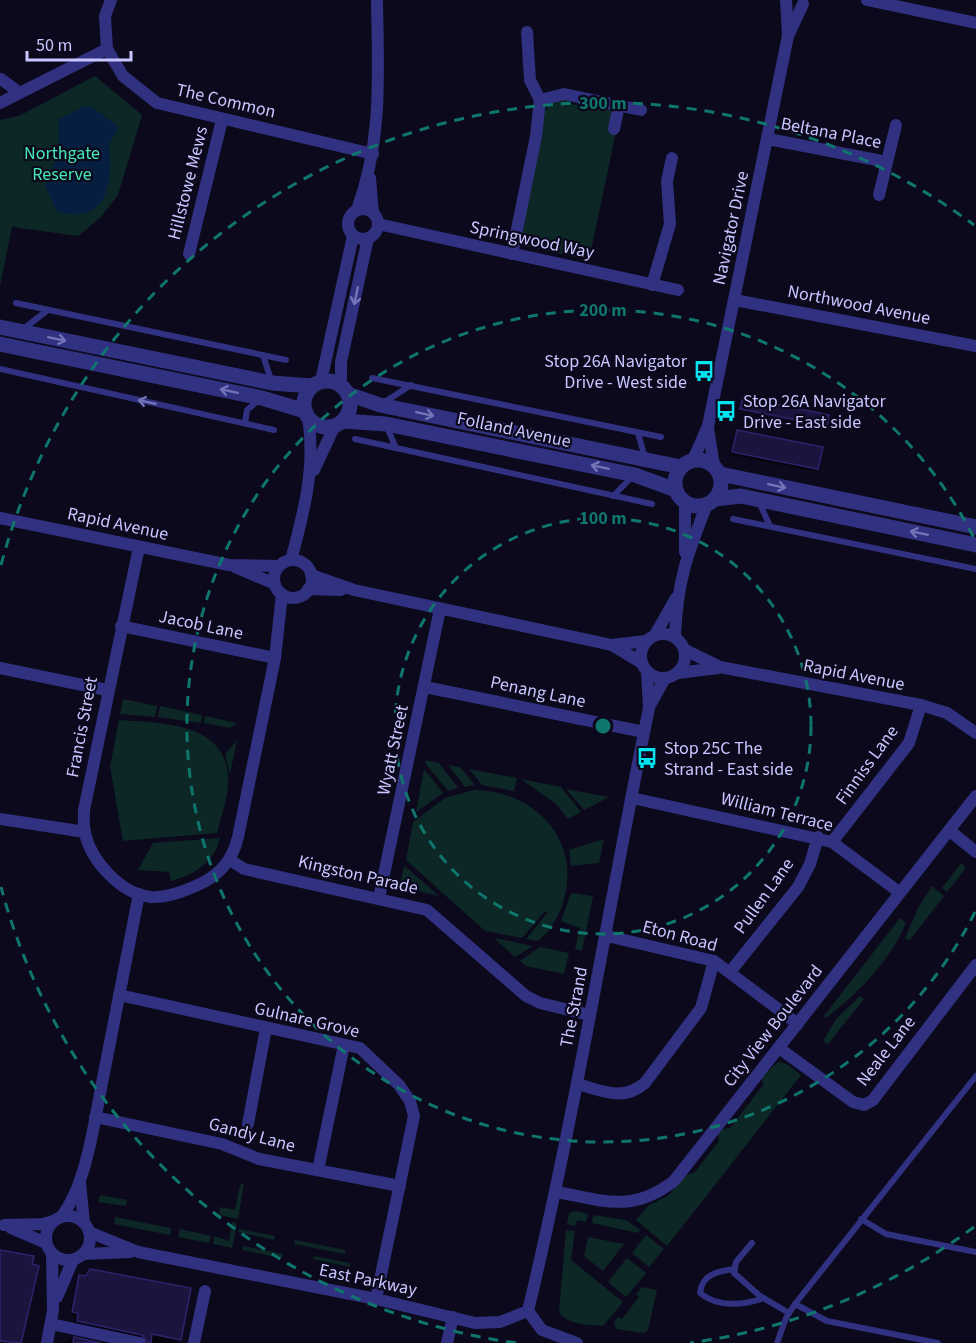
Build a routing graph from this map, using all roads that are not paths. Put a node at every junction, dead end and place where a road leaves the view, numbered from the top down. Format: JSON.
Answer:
{"nodes":[{"id":1,"x":111,"y":0,"type":"edge"},
{"id":2,"x":377,"y":0,"type":"edge"},
{"id":3,"x":786,"y":0,"type":"edge"},
{"id":4,"x":867,"y":0,"type":"edge"},
{"id":5,"x":807,"y":2,"type":"edge"},
{"id":6,"x":976,"y":23,"type":"edge"},
{"id":7,"x":526,"y":32,"type":"dead end"},
{"id":8,"x":788,"y":36,"type":"junction"},
{"id":9,"x":107,"y":49,"type":"junction"},
{"id":10,"x":2,"y":79,"type":"dead end"},
{"id":11,"x":20,"y":93,"type":"junction"},
{"id":12,"x":540,"y":100,"type":"junction"},
{"id":13,"x":0,"y":103,"type":"edge"},
{"id":14,"x":619,"y":105,"type":"junction"},
{"id":15,"x":641,"y":110,"type":"dead end"},
{"id":16,"x":222,"y":120,"type":"junction"},
{"id":17,"x":896,"y":125,"type":"dead end"},
{"id":18,"x":614,"y":129,"type":"dead end"},
{"id":19,"x":768,"y":139,"type":"junction"},
{"id":20,"x":374,"y":154,"type":"junction"},
{"id":21,"x":672,"y":158,"type":"dead end"},
{"id":22,"x":886,"y":162,"type":"junction"},
{"id":23,"x":370,"y":174,"type":"junction"},
{"id":24,"x":879,"y":195,"type":"dead end"},
{"id":25,"x":357,"y":210,"type":"junction"},
{"id":26,"x":376,"y":219,"type":"junction"},
{"id":27,"x":353,"y":236,"type":"junction"},
{"id":28,"x":369,"y":238,"type":"junction"},
{"id":29,"x":512,"y":254,"type":"junction"},
{"id":30,"x":189,"y":255,"type":"dead end"},
{"id":31,"x":652,"y":285,"type":"junction"},
{"id":32,"x":678,"y":290,"type":"dead end"},
{"id":33,"x":735,"y":300,"type":"junction"},
{"id":34,"x":16,"y":303,"type":"dead end"},
{"id":35,"x":48,"y":310,"type":"junction"},
{"id":36,"x":0,"y":327,"type":"edge"},
{"id":37,"x":20,"y":331,"type":"junction"},
{"id":38,"x":0,"y":344,"type":"edge"},
{"id":39,"x":976,"y":346,"type":"edge"},
{"id":40,"x":263,"y":355,"type":"junction"},
{"id":41,"x":286,"y":360,"type":"dead end"},
{"id":42,"x":0,"y":369,"type":"edge"},
{"id":43,"x":372,"y":378,"type":"dead end"},
{"id":44,"x":272,"y":383,"type":"junction"},
{"id":45,"x":317,"y":384,"type":"junction"},
{"id":46,"x":411,"y":385,"type":"junction"},
{"id":47,"x":345,"y":390,"type":"junction"},
{"id":48,"x":262,"y":398,"type":"junction"},
{"id":49,"x":380,"y":405,"type":"junction"},
{"id":50,"x":307,"y":414,"type":"junction"},
{"id":51,"x":245,"y":423,"type":"junction"},
{"id":52,"x":339,"y":423,"type":"junction"},
{"id":53,"x":386,"y":424,"type":"junction"},
{"id":54,"x":708,"y":426,"type":"junction"},
{"id":55,"x":274,"y":430,"type":"dead end"},
{"id":56,"x":638,"y":433,"type":"junction"},
{"id":57,"x":661,"y":437,"type":"dead end"},
{"id":58,"x":355,"y":439,"type":"dead end"},
{"id":59,"x":396,"y":448,"type":"junction"},
{"id":60,"x":646,"y":461,"type":"junction"},
{"id":61,"x":687,"y":464,"type":"junction"},
{"id":62,"x":717,"y":470,"type":"junction"},
{"id":63,"x":635,"y":475,"type":"junction"},
{"id":64,"x":311,"y":477,"type":"junction"},
{"id":65,"x":613,"y":496,"type":"junction"},
{"id":66,"x":681,"y":496,"type":"junction"},
{"id":67,"x":758,"y":500,"type":"junction"},
{"id":68,"x":711,"y":501,"type":"junction"},
{"id":69,"x":652,"y":504,"type":"dead end"},
{"id":70,"x":0,"y":518,"type":"edge"},
{"id":71,"x":303,"y":519,"type":"junction"},
{"id":72,"x":733,"y":519,"type":"dead end"},
{"id":73,"x":770,"y":526,"type":"junction"},
{"id":74,"x":976,"y":527,"type":"edge"},
{"id":75,"x":976,"y":544,"type":"edge"},
{"id":76,"x":139,"y":547,"type":"junction"},
{"id":77,"x":685,"y":559,"type":"junction"},
{"id":78,"x":291,"y":560,"type":"junction"},
{"id":79,"x":304,"y":564,"type":"junction"},
{"id":80,"x":229,"y":565,"type":"junction"},
{"id":81,"x":279,"y":566,"type":"junction"},
{"id":82,"x":976,"y":568,"type":"edge"},
{"id":83,"x":311,"y":575,"type":"junction"},
{"id":84,"x":278,"y":589,"type":"junction"},
{"id":85,"x":354,"y":590,"type":"junction"},
{"id":86,"x":303,"y":593,"type":"junction"},
{"id":87,"x":676,"y":597,"type":"junction"},
{"id":88,"x":440,"y":609,"type":"junction"},
{"id":89,"x":121,"y":626,"type":"junction"},
{"id":90,"x":280,"y":627,"type":"junction"},
{"id":91,"x":675,"y":637,"type":"junction"},
{"id":92,"x":650,"y":638,"type":"junction"},
{"id":93,"x":612,"y":645,"type":"junction"},
{"id":94,"x":685,"y":650,"type":"junction"},
{"id":95,"x":275,"y":658,"type":"junction"},
{"id":96,"x":644,"y":667,"type":"junction"},
{"id":97,"x":0,"y":668,"type":"edge"},
{"id":98,"x":720,"y":668,"type":"junction"},
{"id":99,"x":678,"y":673,"type":"junction"},
{"id":100,"x":665,"y":678,"type":"junction"},
{"id":101,"x":425,"y":687,"type":"junction"},
{"id":102,"x":107,"y":690,"type":"junction"},
{"id":103,"x":921,"y":705,"type":"junction"},
{"id":104,"x":649,"y":708,"type":"junction"},
{"id":105,"x":644,"y":732,"type":"junction"},
{"id":106,"x":976,"y":733,"type":"edge"},
{"id":107,"x":976,"y":796,"type":"edge"},
{"id":108,"x":632,"y":798,"type":"junction"},
{"id":109,"x":0,"y":819,"type":"edge"},
{"id":110,"x":950,"y":831,"type":"junction"},
{"id":111,"x":85,"y":832,"type":"junction"},
{"id":112,"x":818,"y":837,"type":"junction"},
{"id":113,"x":832,"y":842,"type":"junction"},
{"id":114,"x":976,"y":852,"type":"edge"},
{"id":115,"x":230,"y":860,"type":"junction"},
{"id":116,"x":899,"y":892,"type":"junction"},
{"id":117,"x":139,"y":894,"type":"junction"},
{"id":118,"x":380,"y":898,"type":"junction"},
{"id":119,"x":607,"y":936,"type":"junction"},
{"id":120,"x":714,"y":961,"type":"junction"},
{"id":121,"x":976,"y":965,"type":"edge"},
{"id":122,"x":730,"y":972,"type":"junction"},
{"id":123,"x":119,"y":995,"type":"junction"},
{"id":124,"x":590,"y":1015,"type":"junction"},
{"id":125,"x":798,"y":1024,"type":"junction"},
{"id":126,"x":266,"y":1028,"type":"junction"},
{"id":127,"x":344,"y":1045,"type":"junction"},
{"id":128,"x":779,"y":1048,"type":"junction"},
{"id":129,"x":976,"y":1076,"type":"edge"},
{"id":130,"x":577,"y":1084,"type":"junction"},
{"id":131,"x":95,"y":1117,"type":"junction"},
{"id":132,"x":248,"y":1124,"type":"dead end"},
{"id":133,"x":318,"y":1170,"type":"junction"},
{"id":134,"x":80,"y":1179,"type":"junction"},
{"id":135,"x":400,"y":1186,"type":"junction"},
{"id":136,"x":557,"y":1192,"type":"junction"},
{"id":137,"x":57,"y":1219,"type":"junction"},
{"id":138,"x":861,"y":1219,"type":"junction"},
{"id":139,"x":2,"y":1225,"type":"edge"},
{"id":140,"x":87,"y":1228,"type":"junction"},
{"id":141,"x":46,"y":1243,"type":"junction"},
{"id":142,"x":752,"y":1243,"type":"dead end"},
{"id":143,"x":138,"y":1252,"type":"junction"},
{"id":144,"x":976,"y":1252,"type":"edge"},
{"id":145,"x":52,"y":1255,"type":"junction"},
{"id":146,"x":79,"y":1257,"type":"junction"},
{"id":147,"x":735,"y":1269,"type":"junction"},
{"id":148,"x":205,"y":1291,"type":"dead end"},
{"id":149,"x":764,"y":1298,"type":"junction"},
{"id":150,"x":376,"y":1299,"type":"junction"},
{"id":151,"x":795,"y":1304,"type":"junction"},
{"id":152,"x":53,"y":1310,"type":"junction"},
{"id":153,"x":528,"y":1311,"type":"junction"},
{"id":154,"x":789,"y":1313,"type":"junction"},
{"id":155,"x":453,"y":1317,"type":"junction"},
{"id":156,"x":51,"y":1324,"type":"junction"},
{"id":157,"x":47,"y":1343,"type":"edge"},
{"id":158,"x":140,"y":1343,"type":"edge"},
{"id":159,"x":194,"y":1343,"type":"edge"},
{"id":160,"x":447,"y":1343,"type":"edge"},
{"id":161,"x":577,"y":1343,"type":"edge"},
{"id":162,"x":777,"y":1343,"type":"edge"},
{"id":163,"x":938,"y":1343,"type":"edge"}],
"edges":[{"from":1,"to":9,"type":"street","name":"The Common"},
{"from":2,"to":20,"type":"street"},
{"from":3,"to":5,"type":"street"},
{"from":3,"to":8,"type":"street","name":"Navigator Drive"},
{"from":4,"to":6,"type":"street"},
{"from":5,"to":8,"type":"street","name":"Navigator Drive"},
{"from":7,"to":12,"type":"street"},
{"from":8,"to":19,"type":"street","name":"Navigator Drive"},
{"from":9,"to":11,"type":"street"},
{"from":9,"to":16,"type":"street","name":"The Common"},
{"from":10,"to":11,"type":"street"},
{"from":11,"to":13,"type":"street"},
{"from":12,"to":14,"type":"street"},
{"from":12,"to":29,"type":"street"},
{"from":14,"to":15,"type":"street"},
{"from":14,"to":18,"type":"street"},
{"from":16,"to":20,"type":"street","name":"The Common"},
{"from":16,"to":30,"type":"street","name":"Hillstowe Mews"},
{"from":17,"to":22,"type":"street","name":"Beltana Place"},
{"from":19,"to":22,"type":"street","name":"Beltana Place"},
{"from":19,"to":33,"type":"street","name":"Navigator Drive"},
{"from":20,"to":23,"type":"street"},
{"from":21,"to":31,"type":"street"},
{"from":22,"to":24,"type":"street","name":"Beltana Place"},
{"from":23,"to":25,"type":"street"},
{"from":23,"to":26,"type":"street"},
{"from":25,"to":26,"type":"street"},
{"from":25,"to":27,"type":"street"},
{"from":26,"to":28,"type":"street"},
{"from":26,"to":29,"type":"street","name":"Springwood Way"},
{"from":27,"to":28,"type":"street"},
{"from":27,"to":45,"type":"street"},
{"from":28,"to":47,"type":"street","one_way":true},
{"from":29,"to":31,"type":"street","name":"Springwood Way"},
{"from":31,"to":32,"type":"street","name":"Springwood Way"},
{"from":33,"to":39,"type":"street","name":"Northwood Avenue"},
{"from":33,"to":54,"type":"street","name":"Navigator Drive"},
{"from":34,"to":35,"type":"lane"},
{"from":35,"to":37,"type":"lane"},
{"from":35,"to":40,"type":"lane"},
{"from":36,"to":37,"type":"street"},
{"from":37,"to":44,"type":"street","one_way":true},
{"from":48,"to":38,"type":"street","one_way":true},
{"from":40,"to":41,"type":"lane"},
{"from":40,"to":44,"type":"lane"},
{"from":51,"to":42,"type":"lane","one_way":true},
{"from":43,"to":46,"type":"lane"},
{"from":44,"to":45,"type":"street"},
{"from":45,"to":47,"type":"street"},
{"from":45,"to":50,"type":"street"},
{"from":46,"to":49,"type":"lane"},
{"from":46,"to":56,"type":"lane"},
{"from":47,"to":49,"type":"street","name":"Folland Avenue"},
{"from":47,"to":52,"type":"street"},
{"from":48,"to":50,"type":"street"},
{"from":48,"to":51,"type":"lane"},
{"from":49,"to":60,"type":"street","name":"Folland Avenue","one_way":true},
{"from":50,"to":52,"type":"street"},
{"from":50,"to":64,"type":"street"},
{"from":51,"to":55,"type":"lane"},
{"from":52,"to":53,"type":"street","name":"Folland Avenue"},
{"from":52,"to":64,"type":"street"},
{"from":53,"to":59,"type":"lane"},
{"from":63,"to":53,"type":"street","name":"Folland Avenue","one_way":true},
{"from":54,"to":61,"type":"street","name":"Navigator Drive"},
{"from":54,"to":62,"type":"street","name":"Navigator Drive"},
{"from":56,"to":57,"type":"lane"},
{"from":56,"to":60,"type":"lane"},
{"from":58,"to":59,"type":"lane"},
{"from":59,"to":65,"type":"lane"},
{"from":60,"to":61,"type":"street","name":"Folland Avenue"},
{"from":61,"to":62,"type":"street"},
{"from":61,"to":66,"type":"street"},
{"from":62,"to":68,"type":"street"},
{"from":62,"to":74,"type":"street","one_way":true},
{"from":63,"to":65,"type":"lane"},
{"from":63,"to":66,"type":"street","name":"Folland Avenue"},
{"from":64,"to":71,"type":"street"},
{"from":65,"to":69,"type":"lane"},
{"from":66,"to":68,"type":"street"},
{"from":66,"to":77,"type":"street"},
{"from":67,"to":68,"type":"street"},
{"from":67,"to":73,"type":"lane"},
{"from":75,"to":67,"type":"street","one_way":true},
{"from":68,"to":77,"type":"street"},
{"from":70,"to":76,"type":"street","name":"Rapid Avenue"},
{"from":71,"to":78,"type":"street"},
{"from":71,"to":79,"type":"street"},
{"from":72,"to":73,"type":"lane"},
{"from":73,"to":82,"type":"lane"},
{"from":76,"to":80,"type":"street","name":"Rapid Avenue"},
{"from":76,"to":89,"type":"street","name":"Francis Street"},
{"from":77,"to":87,"type":"street"},
{"from":78,"to":79,"type":"street"},
{"from":78,"to":81,"type":"street"},
{"from":79,"to":83,"type":"street"},
{"from":80,"to":81,"type":"street","name":"Rapid Avenue"},
{"from":80,"to":84,"type":"street","name":"Rapid Avenue"},
{"from":81,"to":84,"type":"street"},
{"from":83,"to":85,"type":"street"},
{"from":83,"to":86,"type":"street"},
{"from":84,"to":86,"type":"street"},
{"from":84,"to":90,"type":"street"},
{"from":85,"to":86,"type":"street"},
{"from":85,"to":88,"type":"street"},
{"from":86,"to":90,"type":"street"},
{"from":87,"to":91,"type":"street"},
{"from":87,"to":92,"type":"street"},
{"from":88,"to":93,"type":"street"},
{"from":88,"to":101,"type":"street","name":"Wyatt Street"},
{"from":89,"to":95,"type":"street","name":"Jacob Lane"},
{"from":89,"to":102,"type":"street","name":"Francis Street"},
{"from":90,"to":95,"type":"street"},
{"from":91,"to":92,"type":"street"},
{"from":91,"to":94,"type":"street"},
{"from":92,"to":93,"type":"street"},
{"from":92,"to":96,"type":"street"},
{"from":93,"to":96,"type":"street"},
{"from":94,"to":98,"type":"street","name":"Rapid Avenue"},
{"from":94,"to":99,"type":"street"},
{"from":95,"to":115,"type":"street"},
{"from":96,"to":100,"type":"street"},
{"from":96,"to":104,"type":"street","name":"The Strand"},
{"from":97,"to":102,"type":"street"},
{"from":98,"to":99,"type":"street","name":"Rapid Avenue"},
{"from":98,"to":103,"type":"street","name":"Rapid Avenue"},
{"from":99,"to":100,"type":"street"},
{"from":100,"to":104,"type":"street","name":"The Strand"},
{"from":101,"to":105,"type":"street","name":"Penang Lane"},
{"from":101,"to":118,"type":"street","name":"Wyatt Street"},
{"from":102,"to":111,"type":"street","name":"Francis Street"},
{"from":103,"to":106,"type":"street","name":"Rapid Avenue"},
{"from":103,"to":113,"type":"street","name":"Finniss Lane"},
{"from":104,"to":105,"type":"street","name":"The Strand"},
{"from":105,"to":108,"type":"street","name":"The Strand"},
{"from":107,"to":110,"type":"street","name":"City View Boulevard"},
{"from":108,"to":112,"type":"street","name":"William Terrace"},
{"from":108,"to":119,"type":"street","name":"The Strand"},
{"from":109,"to":111,"type":"street"},
{"from":110,"to":114,"type":"street"},
{"from":110,"to":116,"type":"street","name":"City View Boulevard"},
{"from":111,"to":117,"type":"street","name":"Francis Street"},
{"from":112,"to":113,"type":"street","name":"William Terrace"},
{"from":112,"to":122,"type":"street","name":"Pullen Lane"},
{"from":113,"to":116,"type":"street","name":"William Terrace"},
{"from":115,"to":117,"type":"street"},
{"from":115,"to":118,"type":"street","name":"Kingston Parade"},
{"from":116,"to":125,"type":"street","name":"City View Boulevard"},
{"from":117,"to":123,"type":"street"},
{"from":118,"to":124,"type":"street","name":"Kingston Parade"},
{"from":119,"to":120,"type":"street","name":"Eton Road"},
{"from":119,"to":124,"type":"street","name":"The Strand"},
{"from":120,"to":122,"type":"street","name":"Eton Road"},
{"from":120,"to":130,"type":"street"},
{"from":121,"to":128,"type":"street","name":"Neale Lane"},
{"from":122,"to":125,"type":"street","name":"Eton Road"},
{"from":123,"to":126,"type":"street","name":"Gulnare Grove"},
{"from":123,"to":131,"type":"street"},
{"from":124,"to":130,"type":"street","name":"The Strand"},
{"from":125,"to":128,"type":"street","name":"City View Boulevard"},
{"from":126,"to":127,"type":"street","name":"Gulnare Grove"},
{"from":126,"to":132,"type":"street"},
{"from":127,"to":133,"type":"street"},
{"from":127,"to":135,"type":"street","name":"Gulnare Grove"},
{"from":128,"to":136,"type":"street","name":"City View Boulevard"},
{"from":129,"to":138,"type":"lane"},
{"from":130,"to":136,"type":"street","name":"The Strand"},
{"from":131,"to":133,"type":"street","name":"Gandy Lane"},
{"from":131,"to":134,"type":"street"},
{"from":133,"to":135,"type":"street","name":"Gandy Lane"},
{"from":134,"to":137,"type":"street"},
{"from":134,"to":140,"type":"street"},
{"from":135,"to":150,"type":"street","name":"Gulnare Grove"},
{"from":136,"to":153,"type":"street","name":"The Strand"},
{"from":137,"to":139,"type":"street"},
{"from":137,"to":140,"type":"street"},
{"from":137,"to":141,"type":"street"},
{"from":138,"to":144,"type":"lane"},
{"from":138,"to":151,"type":"lane"},
{"from":139,"to":141,"type":"street"},
{"from":140,"to":143,"type":"street","name":"East Parkway"},
{"from":140,"to":146,"type":"street"},
{"from":141,"to":145,"type":"street"},
{"from":142,"to":147,"type":"lane"},
{"from":143,"to":146,"type":"street","name":"East Parkway"},
{"from":143,"to":150,"type":"street","name":"East Parkway"},
{"from":145,"to":146,"type":"street"},
{"from":145,"to":152,"type":"street"},
{"from":146,"to":152,"type":"street"},
{"from":147,"to":149,"type":"lane"},
{"from":147,"to":149,"type":"lane"},
{"from":148,"to":159,"type":"street"},
{"from":149,"to":154,"type":"lane"},
{"from":150,"to":155,"type":"street","name":"East Parkway"},
{"from":151,"to":154,"type":"lane"},
{"from":151,"to":163,"type":"lane"},
{"from":152,"to":156,"type":"street"},
{"from":153,"to":155,"type":"street","name":"East Parkway"},
{"from":153,"to":161,"type":"street"},
{"from":154,"to":162,"type":"lane"},
{"from":155,"to":160,"type":"street"},
{"from":156,"to":157,"type":"street"},
{"from":156,"to":158,"type":"street"}]}
